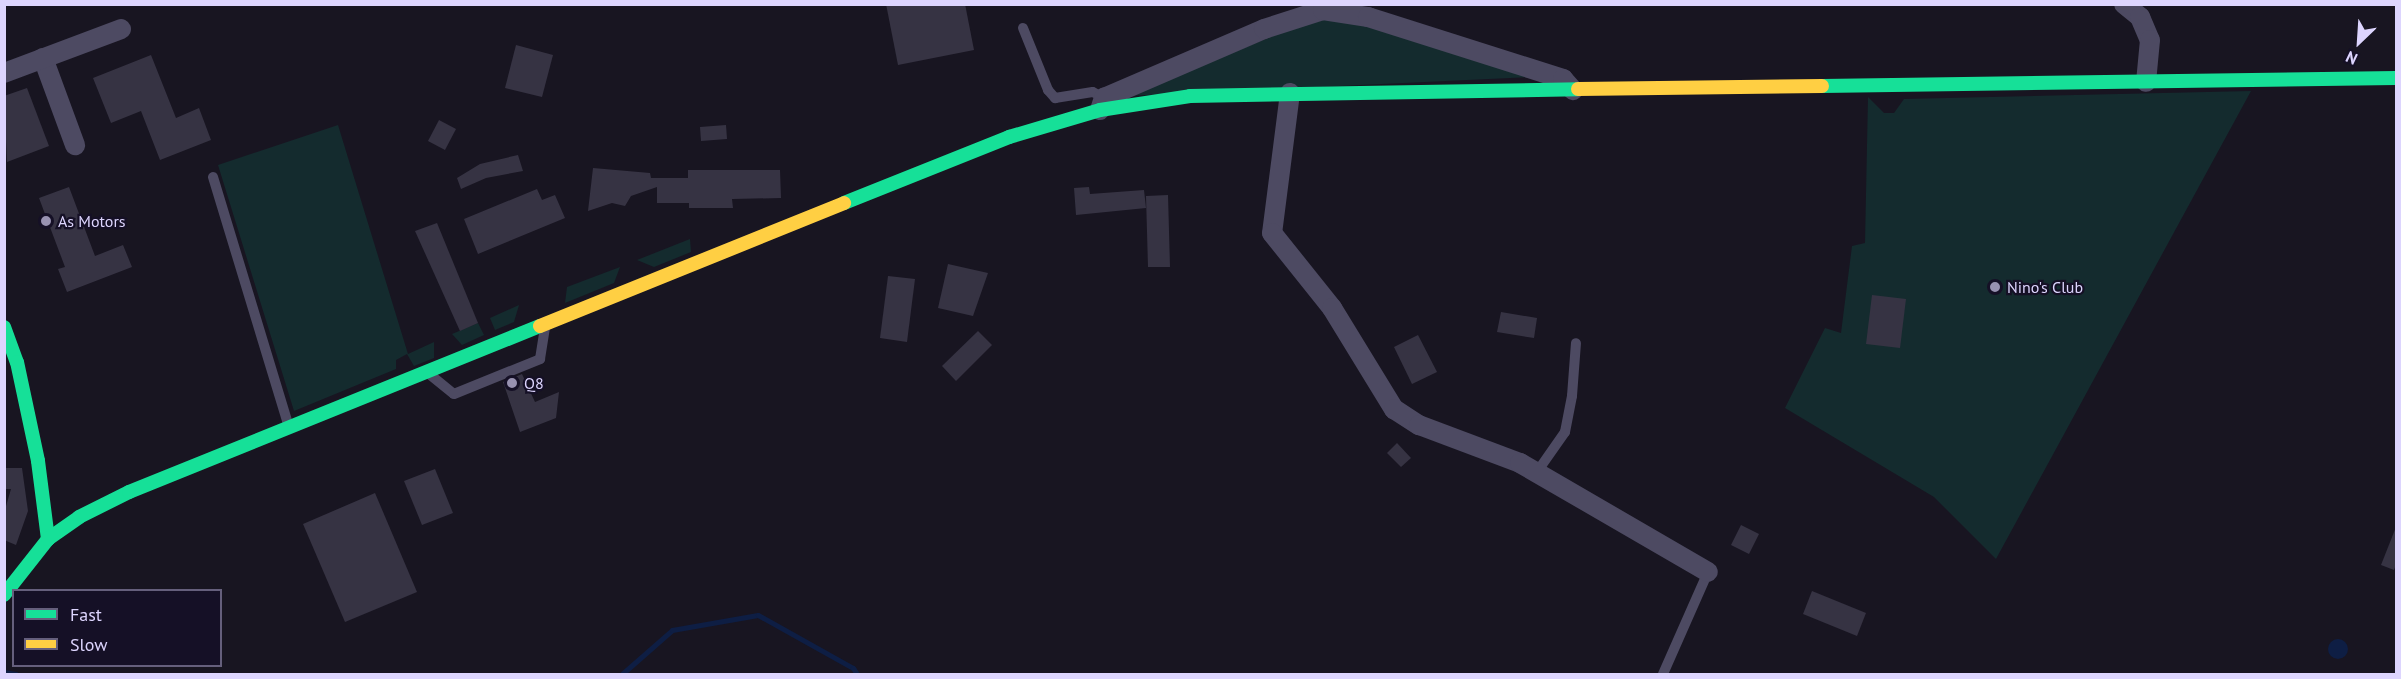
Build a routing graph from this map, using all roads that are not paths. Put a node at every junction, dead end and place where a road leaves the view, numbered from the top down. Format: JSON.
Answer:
{"nodes":[{"id":1,"x":2124,"y":4,"type":"edge"},
{"id":2,"x":1321,"y":8,"type":"edge"},
{"id":3,"x":1023,"y":28,"type":"dead end"},
{"id":4,"x":121,"y":29,"type":"dead end"},
{"id":5,"x":43,"y":58,"type":"junction"},
{"id":6,"x":4,"y":73,"type":"edge"},
{"id":7,"x":2397,"y":78,"type":"edge"},
{"id":8,"x":2146,"y":82,"type":"junction"},
{"id":9,"x":1573,"y":90,"type":"junction"},
{"id":10,"x":1290,"y":93,"type":"junction"},
{"id":11,"x":1102,"y":104,"type":"junction"},
{"id":12,"x":75,"y":144,"type":"dead end"},
{"id":13,"x":213,"y":177,"type":"dead end"},
{"id":14,"x":545,"y":324,"type":"junction"},
{"id":15,"x":4,"y":327,"type":"edge"},
{"id":16,"x":1576,"y":343,"type":"dead end"},
{"id":17,"x":428,"y":373,"type":"junction"},
{"id":18,"x":289,"y":427,"type":"junction"},
{"id":19,"x":1537,"y":472,"type":"junction"},
{"id":20,"x":48,"y":539,"type":"junction"},
{"id":21,"x":1708,"y":573,"type":"joint"},
{"id":22,"x":4,"y":596,"type":"edge"},
{"id":23,"x":1664,"y":675,"type":"edge"}],
"edges":[{"from":1,"to":8,"type":"street"},
{"from":2,"to":9,"type":"street"},
{"from":2,"to":11,"type":"street"},
{"from":3,"to":11,"type":"lane"},
{"from":4,"to":5,"type":"street"},
{"from":5,"to":6,"type":"street"},
{"from":5,"to":12,"type":"street"},
{"from":7,"to":8,"type":"main road"},
{"from":8,"to":9,"type":"main road"},
{"from":9,"to":10,"type":"main road"},
{"from":10,"to":11,"type":"main road"},
{"from":10,"to":19,"type":"street"},
{"from":11,"to":14,"type":"main road"},
{"from":13,"to":18,"type":"lane"},
{"from":14,"to":17,"type":"main road"},
{"from":14,"to":17,"type":"lane"},
{"from":15,"to":20,"type":"main road"},
{"from":16,"to":19,"type":"lane"},
{"from":17,"to":18,"type":"main road"},
{"from":18,"to":20,"type":"main road"},
{"from":19,"to":21,"type":"street"},
{"from":20,"to":22,"type":"main road"},
{"from":21,"to":23,"type":"lane"}]}
